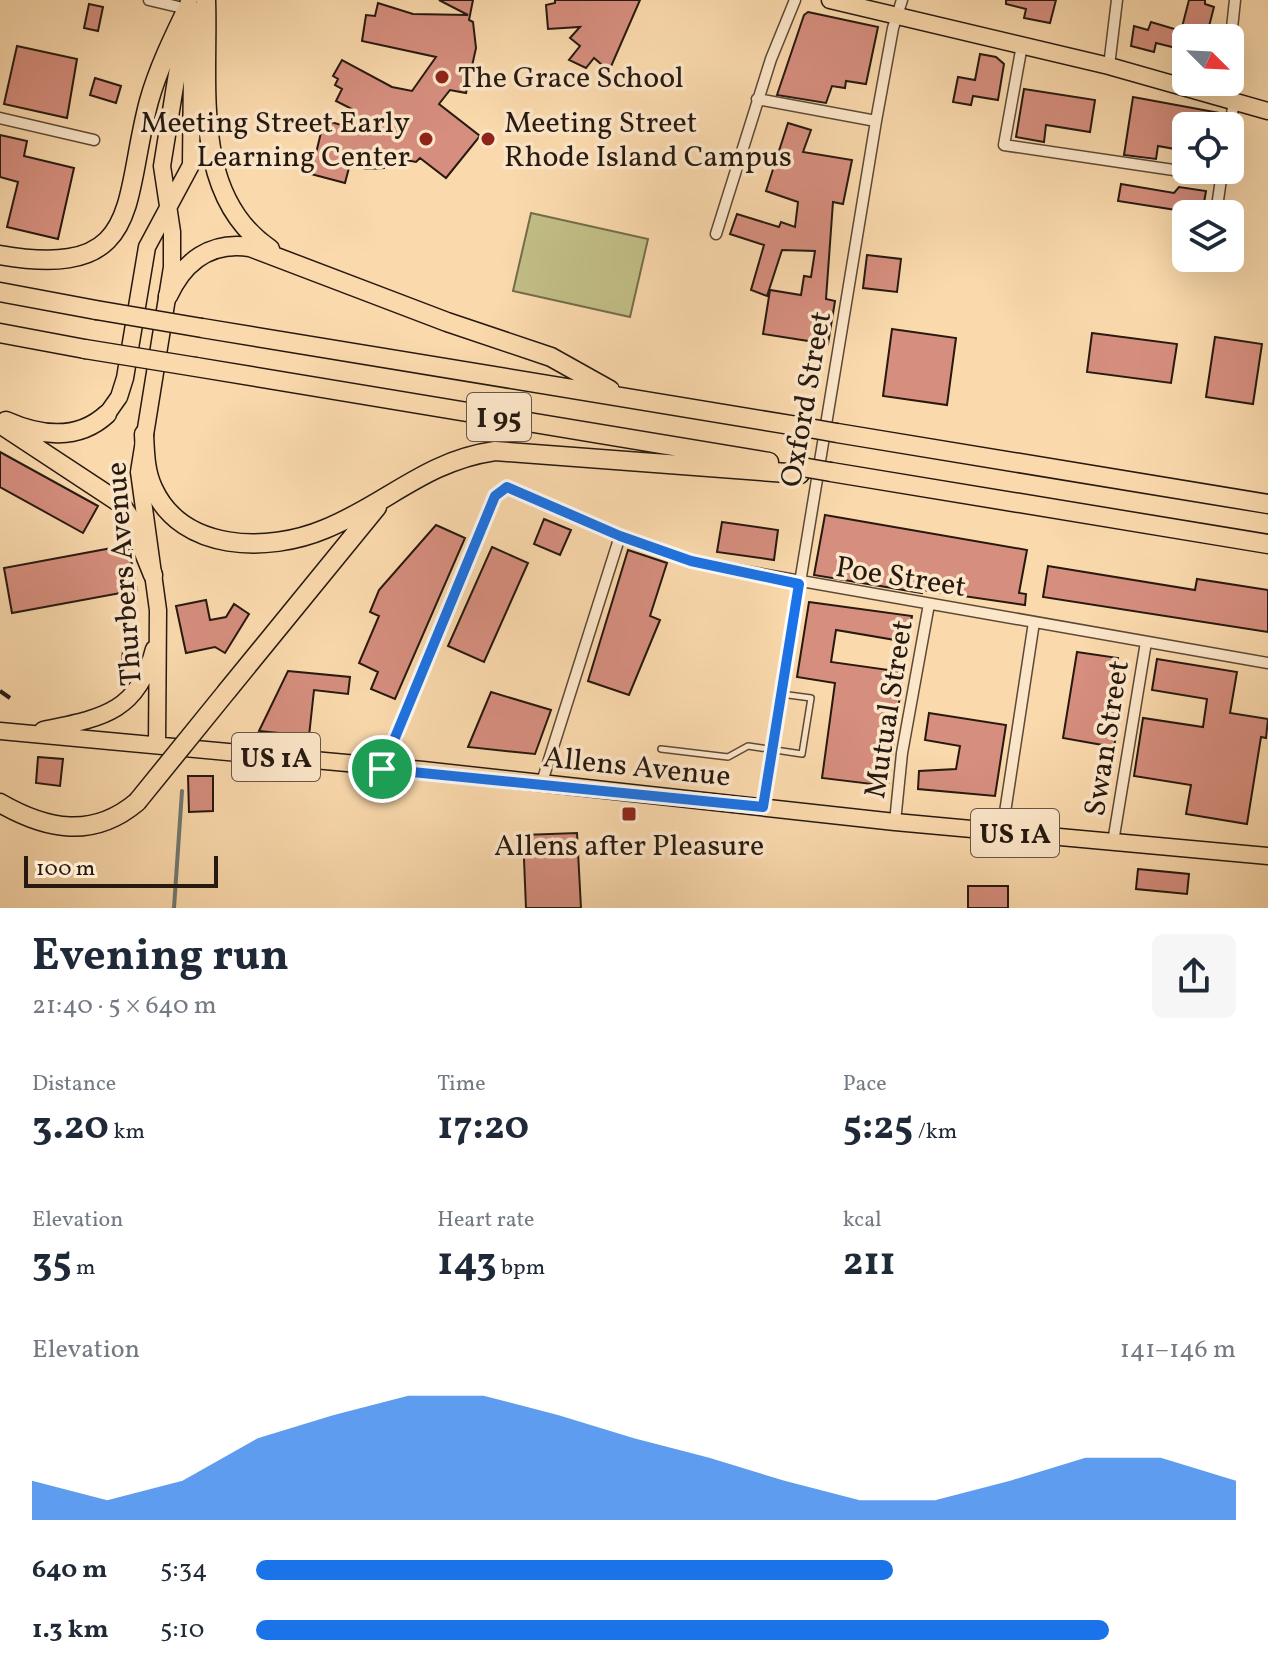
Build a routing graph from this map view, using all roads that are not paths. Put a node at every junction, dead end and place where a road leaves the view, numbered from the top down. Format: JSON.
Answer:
{"nodes":[{"id":1,"x":149,"y":0,"type":"edge"},
{"id":2,"x":205,"y":0,"type":"edge"},
{"id":3,"x":795,"y":0,"type":"edge"},
{"id":4,"x":830,"y":0,"type":"edge"},
{"id":5,"x":1117,"y":0,"type":"edge"},
{"id":6,"x":1235,"y":0,"type":"edge"},
{"id":7,"x":188,"y":4,"type":"edge"},
{"id":8,"x":900,"y":8,"type":"edge"},
{"id":9,"x":1232,"y":24,"type":"edge"},
{"id":10,"x":1022,"y":45,"type":"junction"},
{"id":11,"x":1109,"y":66,"type":"junction"},
{"id":12,"x":1172,"y":81,"type":"edge"},
{"id":13,"x":1233,"y":96,"type":"edge"},
{"id":14,"x":757,"y":99,"type":"junction"},
{"id":15,"x":1268,"y":111,"type":"edge"},
{"id":16,"x":0,"y":118,"type":"edge"},
{"id":17,"x":876,"y":121,"type":"junction"},
{"id":18,"x":94,"y":140,"type":"dead end"},
{"id":19,"x":1172,"y":167,"type":"edge"},
{"id":20,"x":168,"y":210,"type":"junction"},
{"id":21,"x":716,"y":234,"type":"dead end"},
{"id":22,"x":0,"y":255,"type":"edge"},
{"id":23,"x":297,"y":263,"type":"junction"},
{"id":24,"x":0,"y":292,"type":"edge"},
{"id":25,"x":168,"y":296,"type":"junction"},
{"id":26,"x":0,"y":333,"type":"edge"},
{"id":27,"x":622,"y":396,"type":"junction"},
{"id":28,"x":107,"y":414,"type":"joint"},
{"id":29,"x":0,"y":418,"type":"edge"},
{"id":30,"x":0,"y":424,"type":"edge"},
{"id":31,"x":144,"y":434,"type":"junction"},
{"id":32,"x":801,"y":471,"type":"junction"},
{"id":33,"x":411,"y":479,"type":"junction"},
{"id":34,"x":1268,"y":504,"type":"edge"},
{"id":35,"x":620,"y":536,"type":"junction"},
{"id":36,"x":1268,"y":544,"type":"edge"},
{"id":37,"x":153,"y":575,"type":"junction"},
{"id":38,"x":799,"y":584,"type":"junction"},
{"id":39,"x":929,"y":604,"type":"junction"},
{"id":40,"x":1034,"y":622,"type":"junction"},
{"id":41,"x":159,"y":628,"type":"junction"},
{"id":42,"x":1146,"y":642,"type":"junction"},
{"id":43,"x":1268,"y":663,"type":"edge"},
{"id":44,"x":780,"y":694,"type":"junction"},
{"id":45,"x":0,"y":731,"type":"edge"},
{"id":46,"x":25,"y":733,"type":"junction"},
{"id":47,"x":157,"y":745,"type":"junction"},
{"id":48,"x":661,"y":749,"type":"dead end"},
{"id":49,"x":771,"y":750,"type":"junction"},
{"id":50,"x":382,"y":769,"type":"junction"},
{"id":51,"x":541,"y":785,"type":"junction"},
{"id":52,"x":0,"y":803,"type":"edge"},
{"id":53,"x":763,"y":807,"type":"junction"},
{"id":54,"x":895,"y":822,"type":"junction"},
{"id":55,"x":1002,"y":832,"type":"junction"},
{"id":56,"x":1113,"y":842,"type":"junction"},
{"id":57,"x":1268,"y":856,"type":"edge"}],
"edges":[{"from":1,"to":7,"type":"street"},
{"from":2,"to":20,"type":"main road"},
{"from":2,"to":23,"type":"highway"},
{"from":3,"to":14,"type":"street"},
{"from":4,"to":8,"type":"main road"},
{"from":5,"to":11,"type":"street"},
{"from":6,"to":9,"type":"street"},
{"from":7,"to":20,"type":"main road","name":"Thurbers Avenue"},
{"from":7,"to":22,"type":"highway"},
{"from":8,"to":10,"type":"main road"},
{"from":8,"to":17,"type":"street","name":"Oxford Street"},
{"from":10,"to":11,"type":"main road"},
{"from":10,"to":19,"type":"street"},
{"from":11,"to":12,"type":"main road"},
{"from":13,"to":15,"type":"main road"},
{"from":14,"to":17,"type":"street"},
{"from":14,"to":21,"type":"street"},
{"from":16,"to":18,"type":"street"},
{"from":17,"to":38,"type":"street","name":"Oxford Street"},
{"from":20,"to":25,"type":"main road","name":"Thurbers Avenue"},
{"from":20,"to":28,"type":"main road"},
{"from":23,"to":25,"type":"highway"},
{"from":23,"to":27,"type":"highway"},
{"from":24,"to":27,"type":"highway","number":"I 95","bridge":true},
{"from":25,"to":31,"type":"main road","name":"Thurbers Avenue"},
{"from":26,"to":32,"type":"highway","number":"I 95","bridge":true},
{"from":27,"to":34,"type":"highway","number":"I 95","bridge":true},
{"from":28,"to":29,"type":"highway"},
{"from":30,"to":37,"type":"highway"},
{"from":31,"to":33,"type":"highway"},
{"from":31,"to":37,"type":"main road","name":"Thurbers Avenue"},
{"from":32,"to":33,"type":"highway"},
{"from":32,"to":36,"type":"highway","number":"I 95","bridge":true},
{"from":33,"to":52,"type":"highway","bridge":true},
{"from":35,"to":38,"type":"street","name":"Poe Street"},
{"from":35,"to":50,"type":"street","name":"Poe Street"},
{"from":35,"to":51,"type":"street"},
{"from":37,"to":41,"type":"main road","name":"Thurbers Avenue"},
{"from":38,"to":39,"type":"street","name":"Poe Street"},
{"from":38,"to":44,"type":"street","name":"Oxford Street"},
{"from":39,"to":40,"type":"street","name":"Poe Street"},
{"from":39,"to":54,"type":"street","name":"Mutual Street"},
{"from":40,"to":42,"type":"street","name":"Poe Street"},
{"from":40,"to":55,"type":"street"},
{"from":41,"to":46,"type":"main road"},
{"from":41,"to":47,"type":"main road","name":"Thurbers Avenue"},
{"from":42,"to":43,"type":"street","name":"Poe Street"},
{"from":42,"to":56,"type":"street","name":"Swan Street"},
{"from":44,"to":49,"type":"street","name":"Oxford Street"},
{"from":44,"to":49,"type":"lane"},
{"from":45,"to":46,"type":"main road","name":"Allens Avenue","number":"US 1A"},
{"from":46,"to":47,"type":"main road","name":"Allens Avenue","number":"US 1A"},
{"from":47,"to":50,"type":"main road","name":"Allens Avenue","number":"US 1A"},
{"from":48,"to":49,"type":"lane"},
{"from":49,"to":53,"type":"street","name":"Oxford Street"},
{"from":50,"to":51,"type":"main road","name":"Allens Avenue","number":"US 1A"},
{"from":51,"to":53,"type":"main road","name":"Allens Avenue","number":"US 1A"},
{"from":53,"to":54,"type":"main road","name":"Allens Avenue","number":"US 1A"},
{"from":54,"to":55,"type":"main road","name":"Allens Avenue","number":"US 1A"},
{"from":55,"to":56,"type":"main road","name":"Allens Avenue","number":"US 1A"},
{"from":56,"to":57,"type":"main road","name":"Allens Avenue","number":"US 1A"}]}
